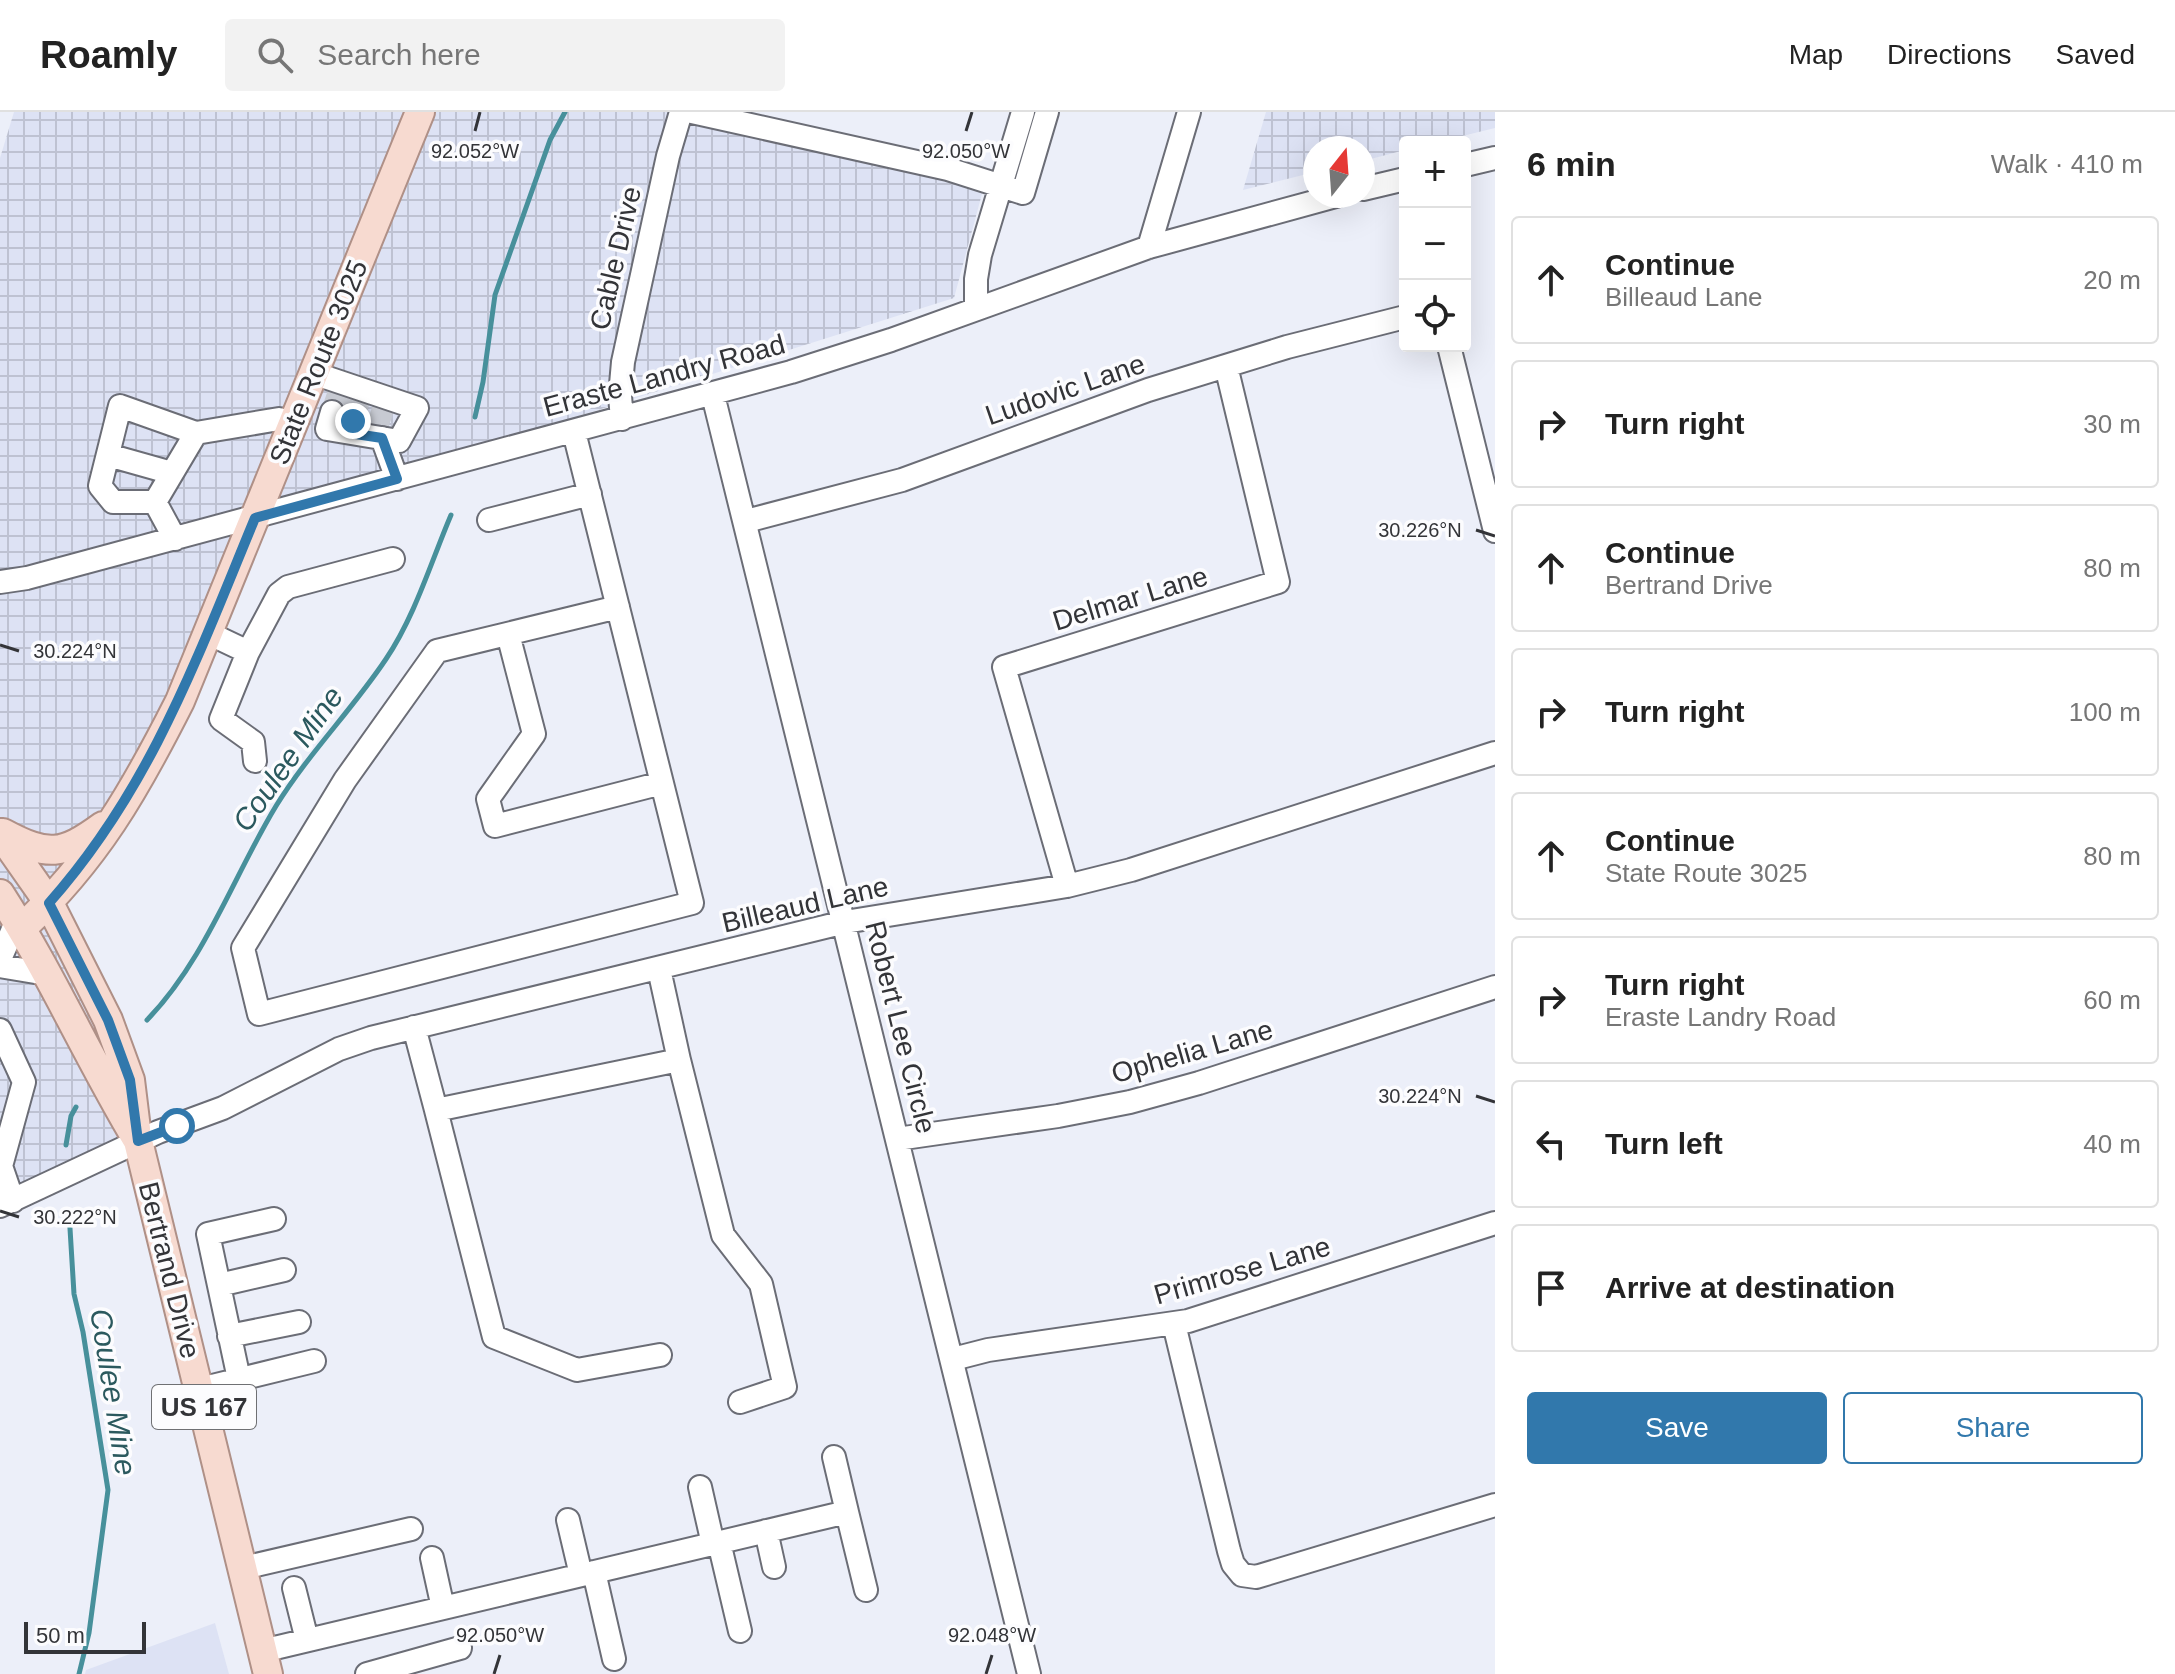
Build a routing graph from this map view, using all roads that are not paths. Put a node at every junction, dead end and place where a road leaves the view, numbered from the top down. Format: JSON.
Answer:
{"nodes":[{"id":1,"x":420,"y":112,"type":"edge"},
{"id":2,"x":681,"y":112,"type":"edge"},
{"id":3,"x":692,"y":112,"type":"edge"},
{"id":4,"x":1023,"y":112,"type":"edge"},
{"id":5,"x":1047,"y":112,"type":"edge"},
{"id":6,"x":1189,"y":112,"type":"edge"},
{"id":7,"x":1495,"y":158,"type":"edge"},
{"id":8,"x":1471,"y":164,"type":"edge"},
{"id":9,"x":1399,"y":180,"type":"edge"},
{"id":10,"x":1000,"y":186,"type":"junction"},
{"id":11,"x":1375,"y":186,"type":"edge"},
{"id":12,"x":1303,"y":205,"type":"edge"},
{"id":13,"x":1149,"y":247,"type":"junction"},
{"id":14,"x":976,"y":308,"type":"junction"},
{"id":15,"x":1399,"y":319,"type":"edge"},
{"id":16,"x":1450,"y":352,"type":"edge"},
{"id":17,"x":1226,"y":366,"type":"junction"},
{"id":18,"x":313,"y":373,"type":"junction"},
{"id":19,"x":713,"y":395,"type":"junction"},
{"id":20,"x":348,"y":404,"type":"junction"},
{"id":21,"x":622,"y":419,"type":"junction"},
{"id":22,"x":380,"y":422,"type":"junction"},
{"id":23,"x":293,"y":423,"type":"junction"},
{"id":24,"x":574,"y":432,"type":"junction"},
{"id":25,"x":196,"y":433,"type":"junction"},
{"id":26,"x":108,"y":455,"type":"junction"},
{"id":27,"x":172,"y":473,"type":"junction"},
{"id":28,"x":397,"y":479,"type":"junction"},
{"id":29,"x":590,"y":494,"type":"junction"},
{"id":30,"x":155,"y":502,"type":"junction"},
{"id":31,"x":255,"y":518,"type":"junction"},
{"id":32,"x":489,"y":520,"type":"dead end"},
{"id":33,"x":746,"y":521,"type":"junction"},
{"id":34,"x":1495,"y":531,"type":"edge"},
{"id":35,"x":175,"y":539,"type":"junction"},
{"id":36,"x":393,"y":559,"type":"dead end"},
{"id":37,"x":0,"y":582,"type":"edge"},
{"id":38,"x":618,"y":607,"type":"junction"},
{"id":39,"x":208,"y":633,"type":"junction"},
{"id":40,"x":508,"y":634,"type":"junction"},
{"id":41,"x":248,"y":652,"type":"junction"},
{"id":42,"x":1495,"y":753,"type":"edge"},
{"id":43,"x":255,"y":761,"type":"dead end"},
{"id":44,"x":662,"y":783,"type":"junction"},
{"id":45,"x":117,"y":817,"type":"junction"},
{"id":46,"x":0,"y":832,"type":"edge"},
{"id":47,"x":1067,"y":886,"type":"junction"},
{"id":48,"x":0,"y":894,"type":"edge"},
{"id":49,"x":49,"y":903,"type":"junction"},
{"id":50,"x":845,"y":922,"type":"junction"},
{"id":51,"x":19,"y":924,"type":"junction"},
{"id":52,"x":0,"y":959,"type":"edge"},
{"id":53,"x":0,"y":966,"type":"edge"},
{"id":54,"x":659,"y":969,"type":"junction"},
{"id":55,"x":47,"y":974,"type":"junction"},
{"id":56,"x":1495,"y":987,"type":"edge"},
{"id":57,"x":414,"y":1027,"type":"junction"},
{"id":58,"x":0,"y":1030,"type":"edge"},
{"id":59,"x":679,"y":1060,"type":"junction"},
{"id":60,"x":436,"y":1110,"type":"junction"},
{"id":61,"x":897,"y":1139,"type":"junction"},
{"id":62,"x":138,"y":1141,"type":"junction"},
{"id":63,"x":6,"y":1203,"type":"edge"},
{"id":64,"x":274,"y":1219,"type":"dead end"},
{"id":65,"x":1495,"y":1223,"type":"edge"},
{"id":66,"x":284,"y":1270,"type":"dead end"},
{"id":67,"x":219,"y":1285,"type":"junction"},
{"id":68,"x":299,"y":1322,"type":"dead end"},
{"id":69,"x":1174,"y":1324,"type":"junction"},
{"id":70,"x":229,"y":1336,"type":"junction"},
{"id":71,"x":660,"y":1355,"type":"dead end"},
{"id":72,"x":953,"y":1359,"type":"junction"},
{"id":73,"x":314,"y":1361,"type":"dead end"},
{"id":74,"x":239,"y":1379,"type":"junction"},
{"id":75,"x":200,"y":1389,"type":"junction"},
{"id":76,"x":740,"y":1402,"type":"dead end"},
{"id":77,"x":834,"y":1457,"type":"dead end"},
{"id":78,"x":700,"y":1487,"type":"dead end"},
{"id":79,"x":1495,"y":1505,"type":"edge"},
{"id":80,"x":847,"y":1512,"type":"junction"},
{"id":81,"x":568,"y":1520,"type":"dead end"},
{"id":82,"x":411,"y":1529,"type":"dead end"},
{"id":83,"x":766,"y":1531,"type":"junction"},
{"id":84,"x":716,"y":1543,"type":"junction"},
{"id":85,"x":432,"y":1558,"type":"dead end"},
{"id":86,"x":774,"y":1567,"type":"dead end"},
{"id":87,"x":243,"y":1568,"type":"junction"},
{"id":88,"x":587,"y":1574,"type":"junction"},
{"id":89,"x":294,"y":1588,"type":"dead end"},
{"id":90,"x":866,"y":1590,"type":"dead end"},
{"id":91,"x":443,"y":1608,"type":"junction"},
{"id":92,"x":740,"y":1631,"type":"dead end"},
{"id":93,"x":307,"y":1640,"type":"junction"},
{"id":94,"x":460,"y":1648,"type":"dead end"},
{"id":95,"x":614,"y":1659,"type":"dead end"},
{"id":96,"x":265,"y":1662,"type":"edge"},
{"id":97,"x":367,"y":1674,"type":"edge"},
{"id":98,"x":1029,"y":1674,"type":"edge"}],
"edges":[{"from":1,"to":18,"type":"main road","name":"State Route 3025"},
{"from":2,"to":21,"type":"street","name":"Cable Drive"},
{"from":3,"to":10,"type":"street"},
{"from":4,"to":10,"type":"street"},
{"from":5,"to":10,"type":"street"},
{"from":6,"to":13,"type":"street"},
{"from":7,"to":8,"type":"street"},
{"from":9,"to":11,"type":"street"},
{"from":10,"to":14,"type":"street"},
{"from":12,"to":13,"type":"street","name":"Eraste Landry Road"},
{"from":13,"to":14,"type":"street","name":"Eraste Landry Road"},
{"from":14,"to":19,"type":"street","name":"Eraste Landry Road"},
{"from":15,"to":17,"type":"street","name":"Ludovic Lane"},
{"from":16,"to":34,"type":"street"},
{"from":17,"to":33,"type":"street","name":"Ludovic Lane"},
{"from":17,"to":47,"type":"street","name":"Delmar Lane"},
{"from":18,"to":20,"type":"street"},
{"from":18,"to":23,"type":"main road","name":"State Route 3025"},
{"from":19,"to":21,"type":"street","name":"Eraste Landry Road"},
{"from":19,"to":33,"type":"street","name":"Robert Lee Circle"},
{"from":20,"to":22,"type":"street"},
{"from":20,"to":22,"type":"street"},
{"from":21,"to":24,"type":"street","name":"Eraste Landry Road"},
{"from":22,"to":28,"type":"street"},
{"from":23,"to":25,"type":"street"},
{"from":23,"to":31,"type":"main road","name":"State Route 3025"},
{"from":24,"to":28,"type":"street","name":"Eraste Landry Road"},
{"from":24,"to":29,"type":"street"},
{"from":25,"to":26,"type":"street"},
{"from":25,"to":27,"type":"street"},
{"from":26,"to":27,"type":"street"},
{"from":26,"to":30,"type":"street"},
{"from":27,"to":30,"type":"street"},
{"from":28,"to":31,"type":"street","name":"Eraste Landry Road"},
{"from":29,"to":32,"type":"street"},
{"from":29,"to":38,"type":"street"},
{"from":30,"to":35,"type":"street"},
{"from":31,"to":35,"type":"street","name":"Eraste Landry Road"},
{"from":31,"to":39,"type":"main road","name":"State Route 3025"},
{"from":33,"to":50,"type":"street","name":"Robert Lee Circle"},
{"from":35,"to":37,"type":"street","name":"Eraste Landry Road"},
{"from":36,"to":41,"type":"street"},
{"from":38,"to":40,"type":"street"},
{"from":38,"to":44,"type":"street"},
{"from":39,"to":41,"type":"street"},
{"from":39,"to":45,"type":"main road","name":"State Route 3025"},
{"from":40,"to":44,"type":"street"},
{"from":40,"to":44,"type":"street"},
{"from":41,"to":43,"type":"street"},
{"from":42,"to":47,"type":"street","name":"Billeaud Lane"},
{"from":45,"to":46,"type":"main road"},
{"from":45,"to":49,"type":"main road","name":"State Route 3025"},
{"from":46,"to":49,"type":"main road","number":"US 167"},
{"from":47,"to":50,"type":"street","name":"Billeaud Lane"},
{"from":48,"to":51,"type":"main road","name":"Bertrand Drive","number":"US 167"},
{"from":49,"to":51,"type":"main road","name":"State Route 3025"},
{"from":49,"to":62,"type":"main road","number":"US 167"},
{"from":50,"to":54,"type":"street","name":"Billeaud Lane"},
{"from":50,"to":61,"type":"street","name":"Robert Lee Circle"},
{"from":51,"to":52,"type":"street"},
{"from":51,"to":55,"type":"main road","name":"Bertrand Drive","number":"US 167"},
{"from":53,"to":55,"type":"street"},
{"from":54,"to":57,"type":"street","name":"Billeaud Lane"},
{"from":54,"to":59,"type":"street"},
{"from":55,"to":62,"type":"main road","name":"Bertrand Drive","number":"US 167"},
{"from":56,"to":61,"type":"street","name":"Ophelia Lane"},
{"from":57,"to":60,"type":"street"},
{"from":57,"to":62,"type":"street","name":"Billeaud Lane"},
{"from":58,"to":63,"type":"street"},
{"from":59,"to":60,"type":"street"},
{"from":59,"to":76,"type":"street"},
{"from":60,"to":71,"type":"street"},
{"from":61,"to":72,"type":"street","name":"Robert Lee Circle"},
{"from":62,"to":63,"type":"street","name":"Billeaud Lane"},
{"from":62,"to":75,"type":"main road","name":"Bertrand Drive","number":"US 167"},
{"from":64,"to":67,"type":"street"},
{"from":65,"to":69,"type":"street","name":"Primrose Lane"},
{"from":66,"to":67,"type":"street"},
{"from":67,"to":70,"type":"street"},
{"from":68,"to":70,"type":"street"},
{"from":69,"to":72,"type":"street","name":"Primrose Lane"},
{"from":69,"to":79,"type":"street"},
{"from":70,"to":74,"type":"street"},
{"from":72,"to":98,"type":"street","name":"Robert Lee Circle"},
{"from":73,"to":74,"type":"street"},
{"from":74,"to":75,"type":"street"},
{"from":75,"to":87,"type":"main road","name":"Bertrand Drive","number":"US 167"},
{"from":77,"to":80,"type":"street"},
{"from":78,"to":84,"type":"street"},
{"from":80,"to":83,"type":"street"},
{"from":80,"to":90,"type":"street"},
{"from":81,"to":88,"type":"street"},
{"from":82,"to":87,"type":"street"},
{"from":83,"to":84,"type":"street"},
{"from":83,"to":86,"type":"street"},
{"from":84,"to":88,"type":"street"},
{"from":84,"to":92,"type":"street"},
{"from":85,"to":91,"type":"street"},
{"from":87,"to":96,"type":"main road","name":"Bertrand Drive","number":"US 167"},
{"from":88,"to":91,"type":"street"},
{"from":88,"to":95,"type":"street"},
{"from":89,"to":93,"type":"street"},
{"from":91,"to":93,"type":"street"},
{"from":93,"to":96,"type":"street"},
{"from":94,"to":97,"type":"street"}]}
